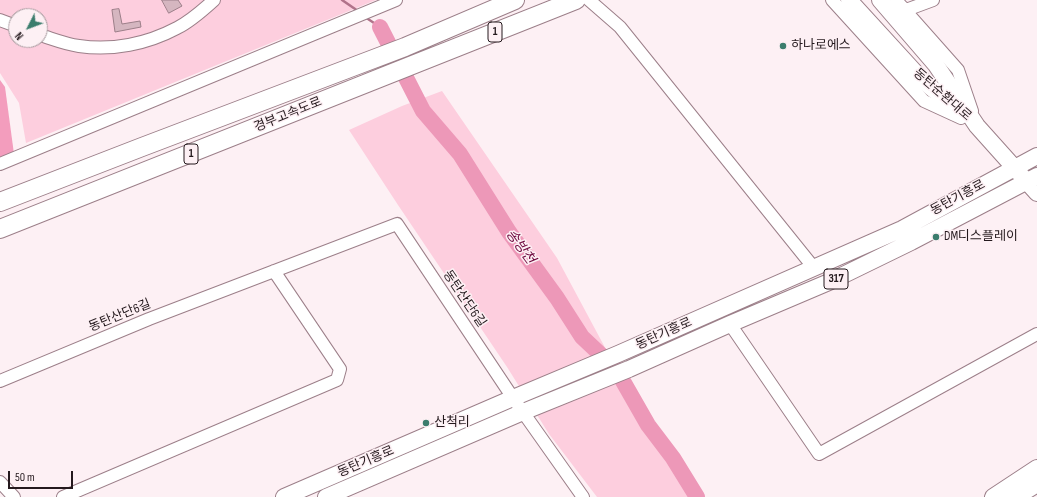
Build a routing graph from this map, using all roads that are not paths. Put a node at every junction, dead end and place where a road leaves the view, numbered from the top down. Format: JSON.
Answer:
{"nodes":[{"id":1,"x":396,"y":0,"type":"edge"},
{"id":2,"x":515,"y":0,"type":"edge"},
{"id":3,"x":576,"y":0,"type":"edge"},
{"id":4,"x":588,"y":0,"type":"edge"},
{"id":5,"x":832,"y":0,"type":"edge"},
{"id":6,"x":849,"y":0,"type":"edge"},
{"id":7,"x":880,"y":0,"type":"edge"},
{"id":8,"x":933,"y":0,"type":"edge"},
{"id":9,"x":208,"y":2,"type":"edge"},
{"id":10,"x":900,"y":4,"type":"edge"},
{"id":11,"x":48,"y":38,"type":"edge"},
{"id":12,"x":977,"y":126,"type":"junction"},
{"id":13,"x":1037,"y":156,"type":"edge"},
{"id":14,"x":0,"y":164,"type":"edge"},
{"id":15,"x":1015,"y":168,"type":"junction"},
{"id":16,"x":1034,"y":183,"type":"edge"},
{"id":17,"x":0,"y":202,"type":"edge"},
{"id":18,"x":0,"y":229,"type":"edge"},
{"id":19,"x":814,"y":268,"type":"junction"},
{"id":20,"x":274,"y":271,"type":"junction"},
{"id":21,"x":730,"y":324,"type":"junction"},
{"id":22,"x":1037,"y":334,"type":"edge"},
{"id":23,"x":0,"y":381,"type":"edge"},
{"id":24,"x":513,"y":398,"type":"junction"},
{"id":25,"x":523,"y":412,"type":"junction"},
{"id":26,"x":1037,"y":468,"type":"edge"},
{"id":27,"x":0,"y":482,"type":"edge"},
{"id":28,"x":1037,"y":483,"type":"edge"},
{"id":29,"x":14,"y":497,"type":"edge"},
{"id":30,"x":63,"y":497,"type":"edge"},
{"id":31,"x":284,"y":497,"type":"edge"},
{"id":32,"x":326,"y":497,"type":"edge"},
{"id":33,"x":583,"y":497,"type":"edge"},
{"id":34,"x":993,"y":497,"type":"edge"},
{"id":35,"x":1014,"y":497,"type":"edge"}],
"edges":[{"from":1,"to":14,"type":"street"},
{"from":2,"to":17,"type":"highway","name":"경부고속도로","number":"1"},
{"from":3,"to":18,"type":"highway","name":"경부고속도로","number":"1"},
{"from":4,"to":19,"type":"street"},
{"from":5,"to":12,"type":"street"},
{"from":6,"to":12,"type":"main road","name":"동탄순환대로"},
{"from":7,"to":12,"type":"main road","name":"동탄순환대로"},
{"from":8,"to":10,"type":"street"},
{"from":9,"to":11,"type":"street"},
{"from":10,"to":12,"type":"street"},
{"from":12,"to":15,"type":"main road"},
{"from":13,"to":15,"type":"main road","name":"동탄기흥로","number":"317"},
{"from":15,"to":16,"type":"main road"},
{"from":15,"to":19,"type":"main road","name":"동탄기흥로","number":"317"},
{"from":16,"to":21,"type":"main road","name":"동탄기흥로","number":"317"},
{"from":19,"to":24,"type":"main road","name":"동탄기흥로","number":"317"},
{"from":20,"to":23,"type":"street","name":"동탄산단6길"},
{"from":20,"to":24,"type":"street","name":"동탄산단6길"},
{"from":20,"to":30,"type":"street"},
{"from":21,"to":22,"type":"street"},
{"from":21,"to":25,"type":"main road","name":"동탄기흥로","number":"317"},
{"from":24,"to":25,"type":"street","name":"동탄산단6길"},
{"from":24,"to":31,"type":"main road","name":"동탄기흥로","number":"317"},
{"from":25,"to":32,"type":"main road","name":"동탄기흥로","number":"317"},
{"from":25,"to":33,"type":"street","name":"동탄산단6길"},
{"from":26,"to":34,"type":"main road"},
{"from":27,"to":29,"type":"street"},
{"from":28,"to":35,"type":"highway"}]}
